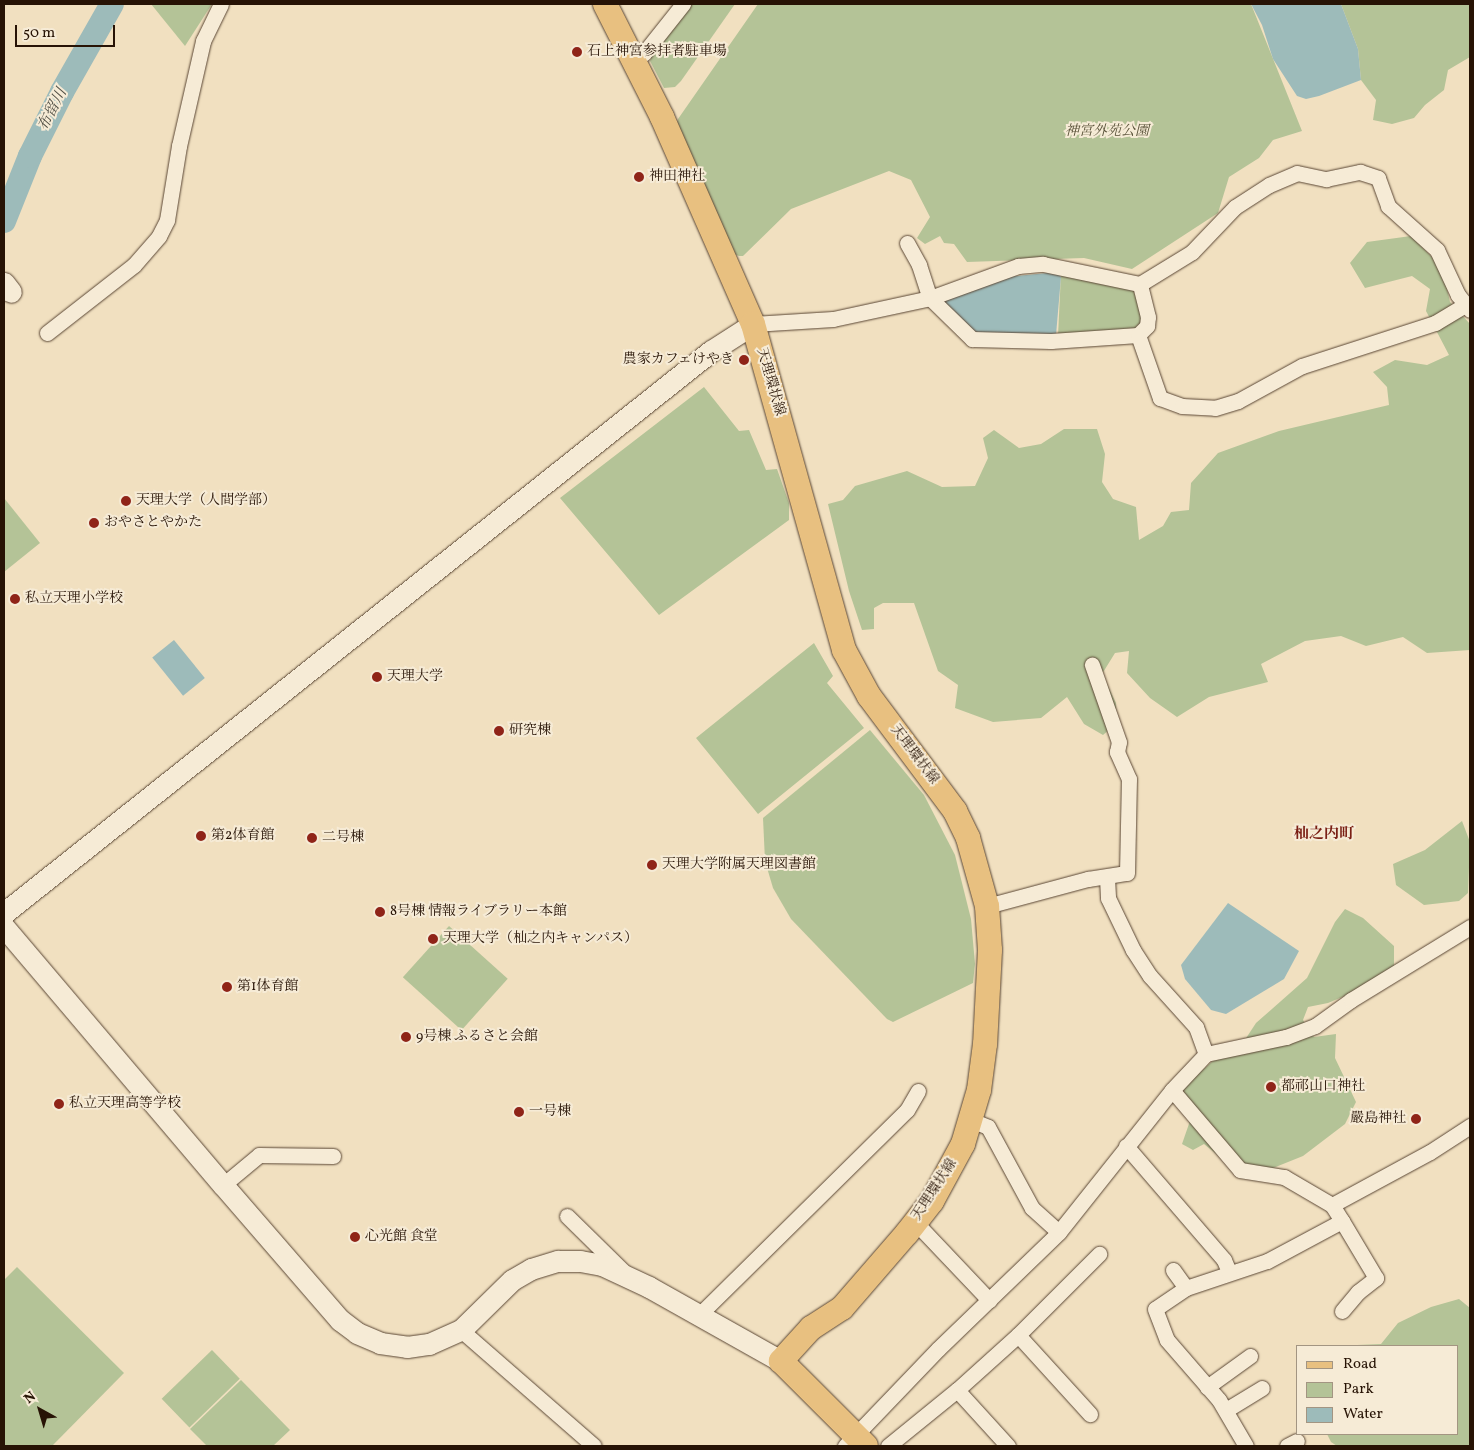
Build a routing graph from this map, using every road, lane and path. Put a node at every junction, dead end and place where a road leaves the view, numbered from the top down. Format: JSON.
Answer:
{"nodes":[{"id":1,"x":222,"y":4,"type":"edge"},
{"id":2,"x":606,"y":4,"type":"edge"},
{"id":3,"x":683,"y":4,"type":"edge"},
{"id":4,"x":633,"y":60,"type":"junction"},
{"id":5,"x":907,"y":243,"type":"dead end"},
{"id":6,"x":1140,"y":284,"type":"junction"},
{"id":7,"x":930,"y":298,"type":"junction"},
{"id":8,"x":1469,"y":309,"type":"edge"},
{"id":9,"x":753,"y":324,"type":"junction"},
{"id":10,"x":47,"y":333,"type":"dead end"},
{"id":11,"x":1138,"y":335,"type":"junction"},
{"id":12,"x":1092,"y":665,"type":"dead end"},
{"id":13,"x":1107,"y":878,"type":"junction"},
{"id":14,"x":987,"y":906,"type":"junction"},
{"id":15,"x":4,"y":913,"type":"edge"},
{"id":16,"x":4,"y":927,"type":"edge"},
{"id":17,"x":1470,"y":927,"type":"edge"},
{"id":18,"x":1206,"y":1054,"type":"junction"},
{"id":19,"x":1172,"y":1090,"type":"junction"},
{"id":20,"x":918,"y":1091,"type":"dead end"},
{"id":21,"x":971,"y":1120,"type":"junction"},
{"id":22,"x":1469,"y":1129,"type":"edge"},
{"id":23,"x":1126,"y":1146,"type":"junction"},
{"id":24,"x":333,"y":1156,"type":"dead end"},
{"id":25,"x":223,"y":1185,"type":"junction"},
{"id":26,"x":1332,"y":1206,"type":"junction"},
{"id":27,"x":567,"y":1216,"type":"dead end"},
{"id":28,"x":1342,"y":1221,"type":"junction"},
{"id":29,"x":915,"y":1222,"type":"junction"},
{"id":30,"x":1059,"y":1232,"type":"junction"},
{"id":31,"x":1099,"y":1254,"type":"dead end"},
{"id":32,"x":1173,"y":1270,"type":"dead end"},
{"id":33,"x":1229,"y":1272,"type":"junction"},
{"id":34,"x":633,"y":1280,"type":"junction"},
{"id":35,"x":1186,"y":1288,"type":"junction"},
{"id":36,"x":989,"y":1300,"type":"junction"},
{"id":37,"x":1342,"y":1310,"type":"dead end"},
{"id":38,"x":699,"y":1315,"type":"junction"},
{"id":39,"x":461,"y":1330,"type":"junction"},
{"id":40,"x":1018,"y":1336,"type":"junction"},
{"id":41,"x":1250,"y":1356,"type":"dead end"},
{"id":42,"x":781,"y":1361,"type":"junction"},
{"id":43,"x":1207,"y":1387,"type":"junction"},
{"id":44,"x":1262,"y":1388,"type":"dead end"},
{"id":45,"x":957,"y":1390,"type":"junction"},
{"id":46,"x":1226,"y":1410,"type":"junction"},
{"id":47,"x":1090,"y":1414,"type":"dead end"},
{"id":48,"x":856,"y":1443,"type":"edge"},
{"id":49,"x":594,"y":1446,"type":"edge"},
{"id":50,"x":888,"y":1446,"type":"edge"},
{"id":51,"x":1008,"y":1446,"type":"edge"},
{"id":52,"x":1246,"y":1446,"type":"edge"}],
"edges":[{"from":1,"to":10,"type":"street"},
{"from":2,"to":4,"type":"main road","name":"天理環状線"},
{"from":3,"to":4,"type":"street"},
{"from":4,"to":9,"type":"main road","name":"天理環状線"},
{"from":5,"to":7,"type":"street"},
{"from":6,"to":7,"type":"street"},
{"from":6,"to":8,"type":"street"},
{"from":6,"to":11,"type":"street"},
{"from":7,"to":9,"type":"street"},
{"from":7,"to":11,"type":"street"},
{"from":8,"to":11,"type":"street"},
{"from":9,"to":14,"type":"main road","name":"天理環状線"},
{"from":9,"to":15,"type":"street"},
{"from":12,"to":13,"type":"street"},
{"from":13,"to":14,"type":"street"},
{"from":13,"to":18,"type":"street"},
{"from":14,"to":21,"type":"main road","name":"天理環状線"},
{"from":16,"to":25,"type":"street"},
{"from":17,"to":18,"type":"street"},
{"from":18,"to":19,"type":"street"},
{"from":19,"to":23,"type":"street"},
{"from":19,"to":26,"type":"street"},
{"from":20,"to":38,"type":"street"},
{"from":21,"to":29,"type":"main road","name":"天理環状線"},
{"from":21,"to":30,"type":"street"},
{"from":22,"to":26,"type":"street"},
{"from":23,"to":30,"type":"street"},
{"from":23,"to":33,"type":"street"},
{"from":24,"to":25,"type":"street"},
{"from":25,"to":39,"type":"street"},
{"from":26,"to":28,"type":"street"},
{"from":27,"to":34,"type":"street"},
{"from":28,"to":33,"type":"street"},
{"from":28,"to":37,"type":"street"},
{"from":29,"to":36,"type":"street"},
{"from":29,"to":42,"type":"main road","name":"天理環状線"},
{"from":30,"to":36,"type":"street"},
{"from":31,"to":40,"type":"street"},
{"from":32,"to":35,"type":"street"},
{"from":33,"to":35,"type":"street"},
{"from":34,"to":38,"type":"street"},
{"from":34,"to":39,"type":"street"},
{"from":35,"to":43,"type":"street"},
{"from":36,"to":48,"type":"street"},
{"from":38,"to":42,"type":"street"},
{"from":39,"to":49,"type":"street"},
{"from":40,"to":45,"type":"street"},
{"from":40,"to":47,"type":"street"},
{"from":41,"to":43,"type":"street"},
{"from":42,"to":48,"type":"main road"},
{"from":43,"to":46,"type":"street"},
{"from":44,"to":46,"type":"street"},
{"from":45,"to":50,"type":"street"},
{"from":45,"to":51,"type":"street"},
{"from":46,"to":52,"type":"street"}]}
